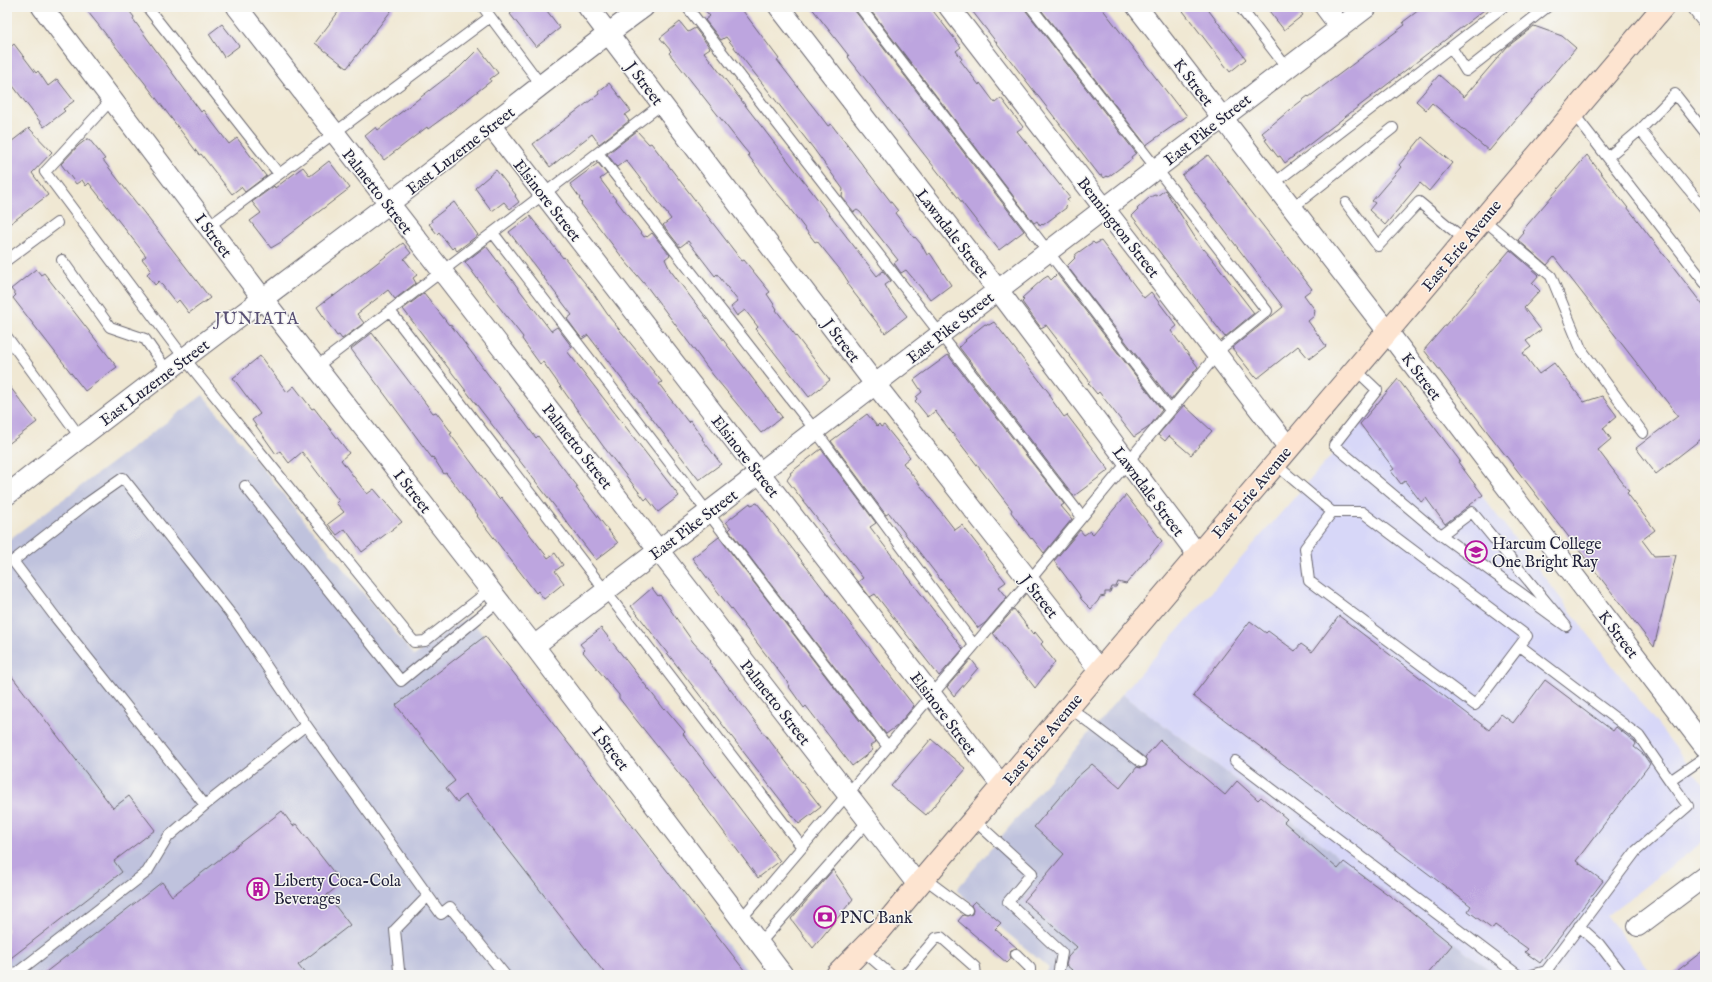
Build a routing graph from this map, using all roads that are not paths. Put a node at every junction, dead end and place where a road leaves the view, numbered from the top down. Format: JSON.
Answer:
{"nodes":[{"id":1,"x":42,"y":7,"type":"edge"},
{"id":2,"x":147,"y":7,"type":"edge"},
{"id":3,"x":237,"y":7,"type":"edge"},
{"id":4,"x":483,"y":7,"type":"edge"},
{"id":5,"x":588,"y":7,"type":"edge"},
{"id":6,"x":644,"y":7,"type":"edge"},
{"id":7,"x":687,"y":7,"type":"edge"},
{"id":8,"x":860,"y":7,"type":"edge"},
{"id":9,"x":949,"y":7,"type":"edge"},
{"id":10,"x":1031,"y":7,"type":"edge"},
{"id":11,"x":1137,"y":7,"type":"edge"},
{"id":12,"x":1240,"y":7,"type":"edge"},
{"id":13,"x":1325,"y":7,"type":"edge"},
{"id":14,"x":1367,"y":7,"type":"edge"},
{"id":15,"x":1503,"y":7,"type":"edge"},
{"id":16,"x":1547,"y":7,"type":"edge"},
{"id":17,"x":1663,"y":7,"type":"edge"},
{"id":18,"x":1697,"y":7,"type":"edge"},
{"id":19,"x":785,"y":9,"type":"edge"},
{"id":20,"x":490,"y":16,"type":"junction"},
{"id":21,"x":1705,"y":17,"type":"edge"},
{"id":22,"x":1340,"y":27,"type":"junction"},
{"id":23,"x":608,"y":33,"type":"junction"},
{"id":24,"x":1451,"y":47,"type":"junction"},
{"id":25,"x":1287,"y":68,"type":"junction"},
{"id":26,"x":542,"y":86,"type":"junction"},
{"id":27,"x":112,"y":99,"type":"junction"},
{"id":28,"x":662,"y":104,"type":"junction"},
{"id":29,"x":1573,"y":113,"type":"junction"},
{"id":30,"x":1222,"y":118,"type":"junction"},
{"id":31,"x":491,"y":126,"type":"junction"},
{"id":32,"x":1393,"y":128,"type":"dead end"},
{"id":33,"x":1640,"y":130,"type":"junction"},
{"id":34,"x":1705,"y":132,"type":"edge"},
{"id":35,"x":334,"y":133,"type":"junction"},
{"id":36,"x":598,"y":153,"type":"junction"},
{"id":37,"x":1608,"y":157,"type":"junction"},
{"id":38,"x":1156,"y":168,"type":"junction"},
{"id":39,"x":279,"y":174,"type":"junction"},
{"id":40,"x":1273,"y":184,"type":"junction"},
{"id":41,"x":544,"y":194,"type":"junction"},
{"id":42,"x":1346,"y":203,"type":"dead end"},
{"id":43,"x":389,"y":204,"type":"junction"},
{"id":44,"x":1105,"y":208,"type":"junction"},
{"id":45,"x":1292,"y":208,"type":"junction"},
{"id":46,"x":1705,"y":209,"type":"edge"},
{"id":47,"x":1483,"y":219,"type":"junction"},
{"id":48,"x":56,"y":223,"type":"dead end"},
{"id":49,"x":208,"y":227,"type":"junction"},
{"id":50,"x":493,"y":232,"type":"junction"},
{"id":51,"x":1465,"y":240,"type":"junction"},
{"id":52,"x":1048,"y":251,"type":"junction"},
{"id":53,"x":7,"y":260,"type":"edge"},
{"id":54,"x":62,"y":260,"type":"dead end"},
{"id":55,"x":442,"y":272,"type":"junction"},
{"id":56,"x":1705,"y":283,"type":"edge"},
{"id":57,"x":998,"y":290,"type":"junction"},
{"id":58,"x":263,"y":299,"type":"junction"},
{"id":59,"x":390,"y":311,"type":"junction"},
{"id":60,"x":1388,"y":332,"type":"junction"},
{"id":61,"x":940,"y":334,"type":"junction"},
{"id":62,"x":7,"y":337,"type":"edge"},
{"id":63,"x":1217,"y":354,"type":"junction"},
{"id":64,"x":185,"y":359,"type":"junction"},
{"id":65,"x":316,"y":367,"type":"junction"},
{"id":66,"x":1356,"y":370,"type":"junction"},
{"id":67,"x":168,"y":372,"type":"junction"},
{"id":68,"x":875,"y":384,"type":"junction"},
{"id":69,"x":1170,"y":410,"type":"junction"},
{"id":70,"x":815,"y":430,"type":"junction"},
{"id":71,"x":1643,"y":433,"type":"dead end"},
{"id":72,"x":80,"y":437,"type":"junction"},
{"id":73,"x":1282,"y":456,"type":"junction"},
{"id":74,"x":1128,"y":462,"type":"junction"},
{"id":75,"x":759,"y":473,"type":"junction"},
{"id":76,"x":245,"y":486,"type":"dead end"},
{"id":77,"x":7,"y":495,"type":"edge"},
{"id":78,"x":709,"y":512,"type":"junction"},
{"id":79,"x":1332,"y":512,"type":"junction"},
{"id":80,"x":1082,"y":517,"type":"junction"},
{"id":81,"x":1442,"y":535,"type":"junction"},
{"id":82,"x":659,"y":550,"type":"junction"},
{"id":83,"x":1198,"y":555,"type":"junction"},
{"id":84,"x":1029,"y":581,"type":"junction"},
{"id":85,"x":605,"y":591,"type":"junction"},
{"id":86,"x":494,"y":596,"type":"junction"},
{"id":87,"x":974,"y":645,"type":"junction"},
{"id":88,"x":534,"y":646,"type":"junction"},
{"id":89,"x":1520,"y":646,"type":"junction"},
{"id":90,"x":1100,"y":671,"type":"junction"},
{"id":91,"x":931,"y":696,"type":"junction"},
{"id":92,"x":1069,"y":707,"type":"junction"},
{"id":93,"x":306,"y":724,"type":"junction"},
{"id":94,"x":888,"y":747,"type":"junction"},
{"id":95,"x":1705,"y":747,"type":"edge"},
{"id":96,"x":1705,"y":757,"type":"edge"},
{"id":97,"x":1235,"y":761,"type":"dead end"},
{"id":98,"x":1141,"y":762,"type":"dead end"},
{"id":99,"x":1670,"y":781,"type":"junction"},
{"id":100,"x":1002,"y":786,"type":"junction"},
{"id":101,"x":847,"y":795,"type":"junction"},
{"id":102,"x":205,"y":805,"type":"junction"},
{"id":103,"x":974,"y":820,"type":"junction"},
{"id":104,"x":868,"y":821,"type":"junction"},
{"id":105,"x":802,"y":847,"type":"junction"},
{"id":106,"x":1705,"y":876,"type":"edge"},
{"id":107,"x":921,"y":881,"type":"junction"},
{"id":108,"x":428,"y":896,"type":"junction"},
{"id":109,"x":967,"y":910,"type":"dead end"},
{"id":110,"x":741,"y":919,"type":"junction"},
{"id":111,"x":1579,"y":926,"type":"junction"},
{"id":112,"x":1638,"y":926,"type":"dead end"},
{"id":113,"x":759,"y":944,"type":"junction"},
{"id":114,"x":862,"y":950,"type":"junction"},
{"id":115,"x":1016,"y":954,"type":"dead end"},
{"id":116,"x":1548,"y":973,"type":"edge"},
{"id":117,"x":14,"y":975,"type":"edge"},
{"id":118,"x":403,"y":975,"type":"edge"},
{"id":119,"x":505,"y":975,"type":"edge"},
{"id":120,"x":783,"y":975,"type":"edge"},
{"id":121,"x":837,"y":975,"type":"edge"},
{"id":122,"x":892,"y":975,"type":"edge"},
{"id":123,"x":904,"y":975,"type":"edge"},
{"id":124,"x":976,"y":975,"type":"edge"},
{"id":125,"x":1030,"y":975,"type":"edge"},
{"id":126,"x":1058,"y":975,"type":"edge"},
{"id":127,"x":1518,"y":975,"type":"edge"},
{"id":128,"x":1532,"y":975,"type":"edge"},
{"id":129,"x":1623,"y":975,"type":"edge"}],
"edges":[{"from":1,"to":27,"type":"street","name":"I Street"},
{"from":2,"to":39,"type":"lane"},
{"from":3,"to":35,"type":"street","name":"Palmetto Street"},
{"from":4,"to":20,"type":"lane"},
{"from":5,"to":23,"type":"street","name":"J Street"},
{"from":6,"to":23,"type":"street","name":"East Luzerne Street"},
{"from":7,"to":61,"type":"lane"},
{"from":8,"to":52,"type":"lane"},
{"from":9,"to":44,"type":"street","name":"Bennington Street"},
{"from":10,"to":38,"type":"lane"},
{"from":11,"to":30,"type":"street","name":"K Street"},
{"from":12,"to":25,"type":"lane"},
{"from":13,"to":22,"type":"street"},
{"from":14,"to":22,"type":"street","name":"East Pike Street"},
{"from":15,"to":24,"type":"lane"},
{"from":16,"to":24,"type":"lane"},
{"from":17,"to":29,"type":"main road","name":"East Erie Avenue"},
{"from":18,"to":21,"type":"street"},
{"from":19,"to":57,"type":"street","name":"Lawndale Street"},
{"from":20,"to":26,"type":"lane"},
{"from":20,"to":35,"type":"lane"},
{"from":22,"to":25,"type":"street","name":"East Pike Street"},
{"from":23,"to":26,"type":"street","name":"East Luzerne Street"},
{"from":23,"to":28,"type":"street","name":"J Street"},
{"from":24,"to":40,"type":"lane"},
{"from":25,"to":30,"type":"street","name":"East Pike Street"},
{"from":26,"to":31,"type":"street","name":"East Luzerne Street"},
{"from":27,"to":49,"type":"street","name":"I Street"},
{"from":27,"to":64,"type":"lane"},
{"from":28,"to":36,"type":"lane"},
{"from":28,"to":68,"type":"street","name":"J Street"},
{"from":29,"to":37,"type":"lane"},
{"from":29,"to":47,"type":"main road","name":"East Erie Avenue"},
{"from":30,"to":38,"type":"street","name":"East Pike Street"},
{"from":30,"to":40,"type":"street","name":"K Street"},
{"from":31,"to":41,"type":"street","name":"Elsinore Street"},
{"from":31,"to":43,"type":"street","name":"East Luzerne Street"},
{"from":32,"to":45,"type":"lane"},
{"from":33,"to":34,"type":"lane"},
{"from":33,"to":37,"type":"lane"},
{"from":33,"to":46,"type":"lane"},
{"from":35,"to":39,"type":"lane"},
{"from":35,"to":43,"type":"street","name":"Palmetto Street"},
{"from":36,"to":41,"type":"lane"},
{"from":36,"to":70,"type":"lane"},
{"from":37,"to":56,"type":"lane"},
{"from":38,"to":44,"type":"street","name":"East Pike Street"},
{"from":38,"to":63,"type":"lane"},
{"from":39,"to":49,"type":"lane"},
{"from":40,"to":45,"type":"street","name":"K Street"},
{"from":41,"to":50,"type":"lane"},
{"from":41,"to":75,"type":"street","name":"Elsinore Street"},
{"from":42,"to":51,"type":"lane"},
{"from":43,"to":55,"type":"street","name":"Palmetto Street"},
{"from":43,"to":58,"type":"street","name":"East Luzerne Street"},
{"from":44,"to":52,"type":"street","name":"East Pike Street"},
{"from":44,"to":63,"type":"street","name":"Bennington Street"},
{"from":45,"to":60,"type":"street","name":"K Street"},
{"from":47,"to":51,"type":"main road","name":"East Erie Avenue"},
{"from":47,"to":71,"type":"lane"},
{"from":48,"to":53,"type":"lane"},
{"from":49,"to":58,"type":"street","name":"I Street"},
{"from":50,"to":55,"type":"lane"},
{"from":50,"to":78,"type":"lane"},
{"from":51,"to":60,"type":"main road","name":"East Erie Avenue"},
{"from":52,"to":57,"type":"street","name":"East Pike Street"},
{"from":52,"to":69,"type":"lane"},
{"from":54,"to":67,"type":"lane"},
{"from":55,"to":59,"type":"lane"},
{"from":55,"to":82,"type":"street","name":"Palmetto Street"},
{"from":57,"to":61,"type":"street","name":"East Pike Street"},
{"from":57,"to":74,"type":"street","name":"Lawndale Street"},
{"from":58,"to":64,"type":"street","name":"East Luzerne Street"},
{"from":58,"to":65,"type":"street","name":"I Street"},
{"from":59,"to":65,"type":"lane"},
{"from":59,"to":85,"type":"lane"},
{"from":60,"to":66,"type":"main road","name":"East Erie Avenue"},
{"from":60,"to":95,"type":"street","name":"K Street"},
{"from":61,"to":68,"type":"street","name":"East Pike Street"},
{"from":61,"to":80,"type":"lane"},
{"from":62,"to":72,"type":"lane"},
{"from":63,"to":69,"type":"lane"},
{"from":63,"to":73,"type":"street","name":"Bennington Street"},
{"from":64,"to":67,"type":"street","name":"East Luzerne Street"},
{"from":64,"to":86,"type":"lane"},
{"from":65,"to":86,"type":"street","name":"I Street"},
{"from":66,"to":73,"type":"main road","name":"East Erie Avenue"},
{"from":66,"to":81,"type":"lane"},
{"from":67,"to":72,"type":"street","name":"East Luzerne Street"},
{"from":68,"to":70,"type":"street","name":"East Pike Street"},
{"from":68,"to":84,"type":"street","name":"J Street"},
{"from":69,"to":74,"type":"lane"},
{"from":70,"to":75,"type":"street","name":"East Pike Street"},
{"from":70,"to":87,"type":"lane"},
{"from":72,"to":77,"type":"street","name":"East Luzerne Street"},
{"from":73,"to":79,"type":"lane"},
{"from":73,"to":83,"type":"main road","name":"East Erie Avenue"},
{"from":74,"to":80,"type":"lane"},
{"from":74,"to":83,"type":"street","name":"Lawndale Street"},
{"from":75,"to":78,"type":"street","name":"East Pike Street"},
{"from":75,"to":91,"type":"street","name":"Elsinore Street"},
{"from":76,"to":86,"type":"lane"},
{"from":78,"to":82,"type":"street","name":"East Pike Street"},
{"from":78,"to":94,"type":"lane"},
{"from":79,"to":89,"type":"lane"},
{"from":79,"to":89,"type":"lane"},
{"from":80,"to":84,"type":"lane"},
{"from":81,"to":81,"type":"lane"},
{"from":82,"to":85,"type":"street","name":"East Pike Street"},
{"from":82,"to":101,"type":"street","name":"Palmetto Street"},
{"from":83,"to":90,"type":"main road","name":"East Erie Avenue"},
{"from":84,"to":87,"type":"lane"},
{"from":84,"to":90,"type":"street","name":"J Street"},
{"from":85,"to":88,"type":"street","name":"East Pike Street"},
{"from":85,"to":105,"type":"lane"},
{"from":86,"to":88,"type":"street","name":"I Street"},
{"from":87,"to":91,"type":"lane"},
{"from":88,"to":110,"type":"street","name":"I Street"},
{"from":89,"to":99,"type":"lane"},
{"from":90,"to":92,"type":"main road","name":"East Erie Avenue"},
{"from":91,"to":94,"type":"lane"},
{"from":91,"to":100,"type":"street","name":"Elsinore Street"},
{"from":92,"to":98,"type":"lane"},
{"from":92,"to":100,"type":"main road","name":"East Erie Avenue"},
{"from":93,"to":102,"type":"lane"},
{"from":93,"to":102,"type":"lane"},
{"from":93,"to":108,"type":"lane"},
{"from":94,"to":101,"type":"lane"},
{"from":96,"to":99,"type":"lane"},
{"from":97,"to":127,"type":"lane"},
{"from":99,"to":111,"type":"lane"},
{"from":100,"to":103,"type":"main road","name":"East Erie Avenue"},
{"from":101,"to":104,"type":"street","name":"Palmetto Street"},
{"from":101,"to":105,"type":"lane"},
{"from":102,"to":117,"type":"lane"},
{"from":103,"to":107,"type":"main road","name":"East Erie Avenue"},
{"from":103,"to":126,"type":"lane"},
{"from":104,"to":107,"type":"street","name":"Palmetto Street"},
{"from":104,"to":113,"type":"lane"},
{"from":105,"to":110,"type":"lane"},
{"from":106,"to":112,"type":"street"},
{"from":107,"to":109,"type":"lane"},
{"from":107,"to":114,"type":"main road","name":"East Erie Avenue"},
{"from":108,"to":118,"type":"lane"},
{"from":108,"to":119,"type":"lane"},
{"from":110,"to":113,"type":"street","name":"I Street"},
{"from":111,"to":116,"type":"lane"},
{"from":111,"to":129,"type":"lane"},
{"from":113,"to":120,"type":"street","name":"I Street"},
{"from":114,"to":121,"type":"main road","name":"East Erie Avenue"},
{"from":114,"to":122,"type":"lane"},
{"from":115,"to":125,"type":"lane"},
{"from":116,"to":128,"type":"lane"},
{"from":123,"to":124,"type":"lane"}]}
